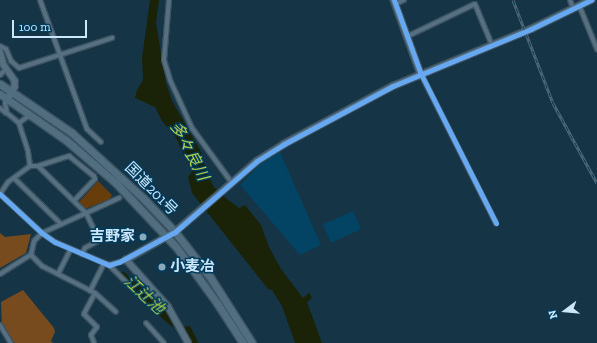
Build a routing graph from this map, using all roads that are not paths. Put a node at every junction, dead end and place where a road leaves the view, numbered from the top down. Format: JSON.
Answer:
{"nodes":[{"id":1,"x":40,"y":0,"type":"edge"},
{"id":2,"x":168,"y":0,"type":"edge"},
{"id":3,"x":404,"y":0,"type":"edge"},
{"id":4,"x":570,"y":0,"type":"edge"},
{"id":5,"x":591,"y":0,"type":"edge"},
{"id":6,"x":395,"y":2,"type":"edge"},
{"id":7,"x":576,"y":7,"type":"junction"},
{"id":8,"x":406,"y":37,"type":"junction"},
{"id":9,"x":112,"y":38,"type":"dead end"},
{"id":10,"x":492,"y":45,"type":"junction"},
{"id":11,"x":0,"y":46,"type":"edge"},
{"id":12,"x":597,"y":48,"type":"edge"},
{"id":13,"x":0,"y":51,"type":"edge"},
{"id":14,"x":60,"y":55,"type":"junction"},
{"id":15,"x":6,"y":69,"type":"junction"},
{"id":16,"x":421,"y":74,"type":"junction"},
{"id":17,"x":0,"y":75,"type":"edge"},
{"id":18,"x":0,"y":84,"type":"edge"},
{"id":19,"x":13,"y":92,"type":"junction"},
{"id":20,"x":0,"y":94,"type":"edge"},
{"id":21,"x":8,"y":99,"type":"junction"},
{"id":22,"x":0,"y":108,"type":"edge"},
{"id":23,"x":7,"y":113,"type":"junction"},
{"id":24,"x":36,"y":118,"type":"junction"},
{"id":25,"x":18,"y":123,"type":"junction"},
{"id":26,"x":101,"y":142,"type":"dead end"},
{"id":27,"x":30,"y":166,"type":"junction"},
{"id":28,"x":38,"y":166,"type":"junction"},
{"id":29,"x":14,"y":178,"type":"junction"},
{"id":30,"x":231,"y":185,"type":"junction"},
{"id":31,"x":0,"y":194,"type":"edge"},
{"id":32,"x":119,"y":198,"type":"dead end"},
{"id":33,"x":74,"y":201,"type":"junction"},
{"id":34,"x":86,"y":213,"type":"junction"},
{"id":35,"x":496,"y":223,"type":"dead end"},
{"id":36,"x":61,"y":224,"type":"junction"},
{"id":37,"x":175,"y":232,"type":"junction"},
{"id":38,"x":42,"y":233,"type":"junction"},
{"id":39,"x":168,"y":237,"type":"junction"},
{"id":40,"x":71,"y":249,"type":"junction"},
{"id":41,"x":82,"y":254,"type":"junction"},
{"id":42,"x":31,"y":255,"type":"junction"},
{"id":43,"x":126,"y":260,"type":"junction"},
{"id":44,"x":107,"y":264,"type":"junction"},
{"id":45,"x":0,"y":274,"type":"edge"},
{"id":46,"x":58,"y":274,"type":"junction"},
{"id":47,"x":129,"y":285,"type":"dead end"},
{"id":48,"x":90,"y":291,"type":"junction"},
{"id":49,"x":95,"y":294,"type":"junction"},
{"id":50,"x":116,"y":312,"type":"dead end"},
{"id":51,"x":146,"y":323,"type":"dead end"},
{"id":52,"x":0,"y":325,"type":"edge"},
{"id":53,"x":11,"y":343,"type":"edge"},
{"id":54,"x":94,"y":343,"type":"edge"},
{"id":55,"x":164,"y":343,"type":"edge"},
{"id":56,"x":188,"y":343,"type":"edge"},
{"id":57,"x":243,"y":343,"type":"edge"},
{"id":58,"x":252,"y":343,"type":"edge"}],
"edges":[{"from":1,"to":14,"type":"street"},
{"from":2,"to":30,"type":"street"},
{"from":3,"to":6,"type":"street"},
{"from":4,"to":7,"type":"street"},
{"from":5,"to":7,"type":"street"},
{"from":6,"to":8,"type":"street"},
{"from":7,"to":10,"type":"street"},
{"from":7,"to":12,"type":"street"},
{"from":8,"to":10,"type":"street"},
{"from":8,"to":16,"type":"street"},
{"from":9,"to":14,"type":"street"},
{"from":10,"to":16,"type":"street"},
{"from":11,"to":14,"type":"street"},
{"from":13,"to":15,"type":"street"},
{"from":14,"to":26,"type":"street"},
{"from":15,"to":17,"type":"street"},
{"from":15,"to":19,"type":"street"},
{"from":16,"to":30,"type":"street"},
{"from":16,"to":35,"type":"street"},
{"from":18,"to":19,"type":"highway","name":"国道201号"},
{"from":19,"to":21,"type":"street"},
{"from":19,"to":37,"type":"highway","name":"国道201号"},
{"from":20,"to":21,"type":"highway","name":"国道201号"},
{"from":21,"to":23,"type":"street"},
{"from":21,"to":24,"type":"highway","name":"国道201号"},
{"from":22,"to":23,"type":"street"},
{"from":23,"to":25,"type":"street"},
{"from":24,"to":25,"type":"street"},
{"from":24,"to":39,"type":"highway","name":"国道201号"},
{"from":25,"to":27,"type":"street"},
{"from":27,"to":28,"type":"street"},
{"from":27,"to":29,"type":"street"},
{"from":28,"to":33,"type":"street"},
{"from":28,"to":33,"type":"street"},
{"from":29,"to":31,"type":"street"},
{"from":29,"to":36,"type":"street"},
{"from":30,"to":37,"type":"street"},
{"from":31,"to":38,"type":"street"},
{"from":32,"to":34,"type":"street"},
{"from":33,"to":34,"type":"street"},
{"from":34,"to":36,"type":"street"},
{"from":34,"to":41,"type":"street"},
{"from":36,"to":38,"type":"street"},
{"from":37,"to":39,"type":"street"},
{"from":37,"to":58,"type":"highway","name":"国道201号"},
{"from":38,"to":40,"type":"street"},
{"from":38,"to":42,"type":"street"},
{"from":39,"to":43,"type":"street"},
{"from":39,"to":57,"type":"highway","name":"国道201号"},
{"from":40,"to":41,"type":"street"},
{"from":40,"to":46,"type":"street"},
{"from":41,"to":44,"type":"street"},
{"from":42,"to":45,"type":"street"},
{"from":42,"to":46,"type":"street"},
{"from":43,"to":44,"type":"street"},
{"from":43,"to":56,"type":"street"},
{"from":44,"to":47,"type":"street"},
{"from":44,"to":48,"type":"street"},
{"from":46,"to":48,"type":"street"},
{"from":48,"to":49,"type":"street"},
{"from":49,"to":50,"type":"street"},
{"from":49,"to":54,"type":"street"},
{"from":51,"to":55,"type":"street"},
{"from":52,"to":53,"type":"street"}]}
